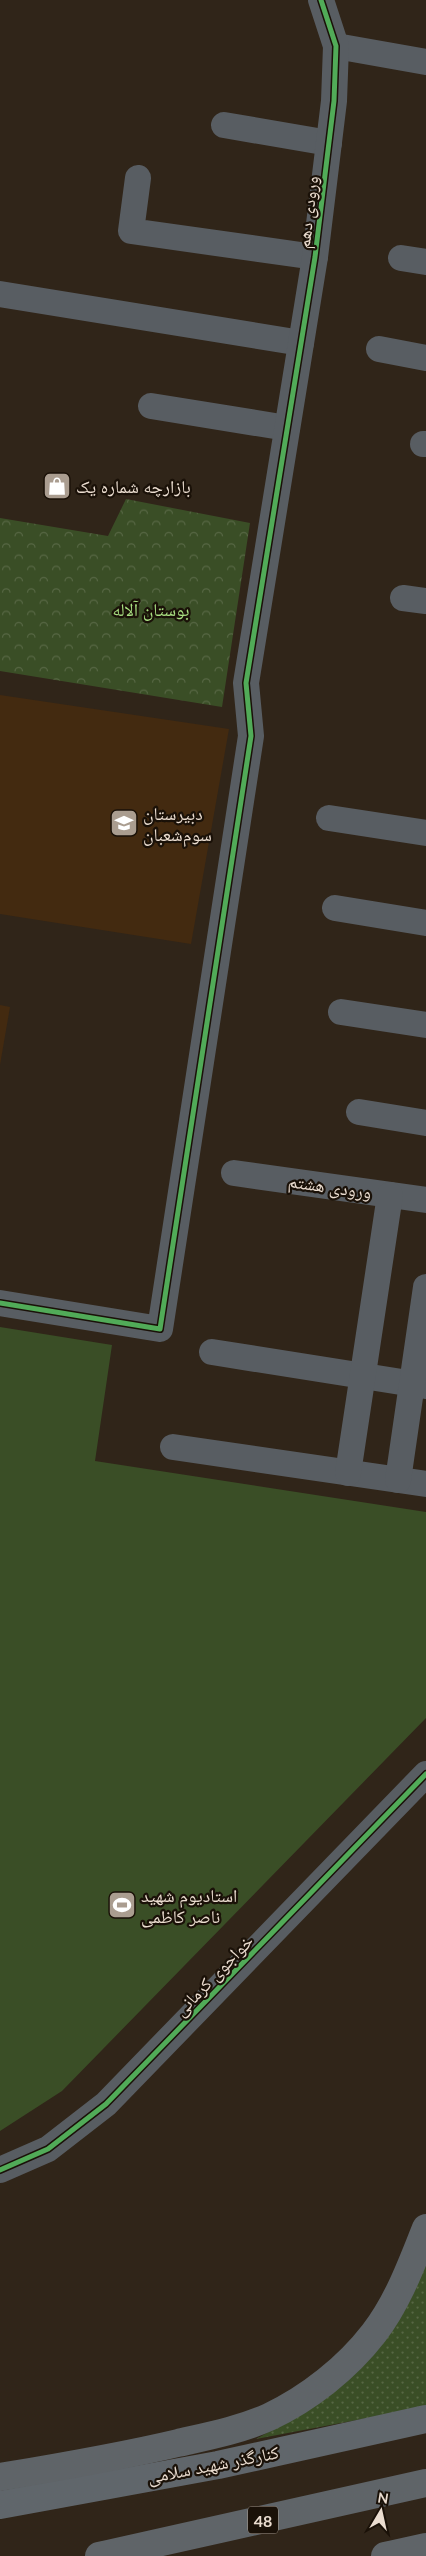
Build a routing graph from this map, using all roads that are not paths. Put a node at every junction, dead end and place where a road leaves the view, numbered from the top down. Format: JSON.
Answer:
{"nodes":[{"id":1,"x":321,"y":0,"type":"edge"},
{"id":2,"x":336,"y":46,"type":"junction"},
{"id":3,"x":426,"y":62,"type":"edge"},
{"id":4,"x":224,"y":125,"type":"dead end"},
{"id":5,"x":329,"y":142,"type":"junction"},
{"id":6,"x":138,"y":178,"type":"dead end"},
{"id":7,"x":316,"y":257,"type":"junction"},
{"id":8,"x":0,"y":294,"type":"edge"},
{"id":9,"x":301,"y":344,"type":"junction"},
{"id":10,"x":379,"y":349,"type":"dead end"},
{"id":11,"x":426,"y":358,"type":"edge"},
{"id":12,"x":151,"y":406,"type":"dead end"},
{"id":13,"x":287,"y":428,"type":"junction"},
{"id":14,"x":329,"y":818,"type":"dead end"},
{"id":15,"x":426,"y":833,"type":"edge"},
{"id":16,"x":335,"y":908,"type":"dead end"},
{"id":17,"x":426,"y":923,"type":"edge"},
{"id":18,"x":341,"y":1012,"type":"dead end"},
{"id":19,"x":426,"y":1025,"type":"edge"},
{"id":20,"x":359,"y":1112,"type":"dead end"},
{"id":21,"x":426,"y":1123,"type":"edge"},
{"id":22,"x":234,"y":1173,"type":"dead end"},
{"id":23,"x":390,"y":1195,"type":"junction"},
{"id":24,"x":426,"y":1200,"type":"edge"},
{"id":25,"x":426,"y":1287,"type":"edge"},
{"id":26,"x":0,"y":1303,"type":"edge"},
{"id":27,"x":212,"y":1352,"type":"dead end"},
{"id":28,"x":362,"y":1376,"type":"junction"},
{"id":29,"x":419,"y":1385,"type":"edge"},
{"id":30,"x":173,"y":1447,"type":"dead end"},
{"id":31,"x":348,"y":1472,"type":"junction"},
{"id":32,"x":398,"y":1480,"type":"junction"},
{"id":33,"x":426,"y":1484,"type":"edge"},
{"id":34,"x":426,"y":1774,"type":"edge"},
{"id":35,"x":0,"y":2170,"type":"edge"},
{"id":36,"x":426,"y":2228,"type":"edge"},
{"id":37,"x":426,"y":2419,"type":"edge"},
{"id":38,"x":0,"y":2477,"type":"edge"},
{"id":39,"x":426,"y":2483,"type":"edge"},
{"id":40,"x":0,"y":2505,"type":"edge"},
{"id":41,"x":426,"y":2547,"type":"edge"},
{"id":42,"x":99,"y":2556,"type":"edge"},
{"id":43,"x":385,"y":2556,"type":"edge"}],
"edges":[{"from":1,"to":2,"type":"street","name":"ورودی دهم"},
{"from":2,"to":3,"type":"street"},
{"from":2,"to":5,"type":"street","name":"ورودی دهم"},
{"from":4,"to":5,"type":"street"},
{"from":5,"to":7,"type":"street","name":"ورودی دهم"},
{"from":6,"to":7,"type":"street"},
{"from":7,"to":9,"type":"street","name":"ورودی دهم"},
{"from":8,"to":9,"type":"street"},
{"from":9,"to":13,"type":"street","name":"ورودی دهم"},
{"from":10,"to":11,"type":"street"},
{"from":12,"to":13,"type":"street"},
{"from":13,"to":26,"type":"street","name":"ورودی دهم"},
{"from":14,"to":15,"type":"street"},
{"from":16,"to":17,"type":"street"},
{"from":18,"to":19,"type":"street"},
{"from":20,"to":21,"type":"street"},
{"from":22,"to":23,"type":"street","name":"ورودی هشتم"},
{"from":23,"to":24,"type":"street","name":"ورودی هشتم"},
{"from":23,"to":28,"type":"street"},
{"from":25,"to":29,"type":"street"},
{"from":27,"to":28,"type":"street"},
{"from":28,"to":29,"type":"street"},
{"from":28,"to":31,"type":"street"},
{"from":29,"to":32,"type":"street"},
{"from":30,"to":31,"type":"street"},
{"from":31,"to":32,"type":"street"},
{"from":32,"to":33,"type":"street"},
{"from":34,"to":35,"type":"street","name":"خواجوی کرمانی"},
{"from":36,"to":38,"type":"highway"},
{"from":37,"to":40,"type":"main road","name":"کنارگذر شهید سلامی"},
{"from":39,"to":42,"type":"highway","number":"48"},
{"from":41,"to":43,"type":"highway"}]}
